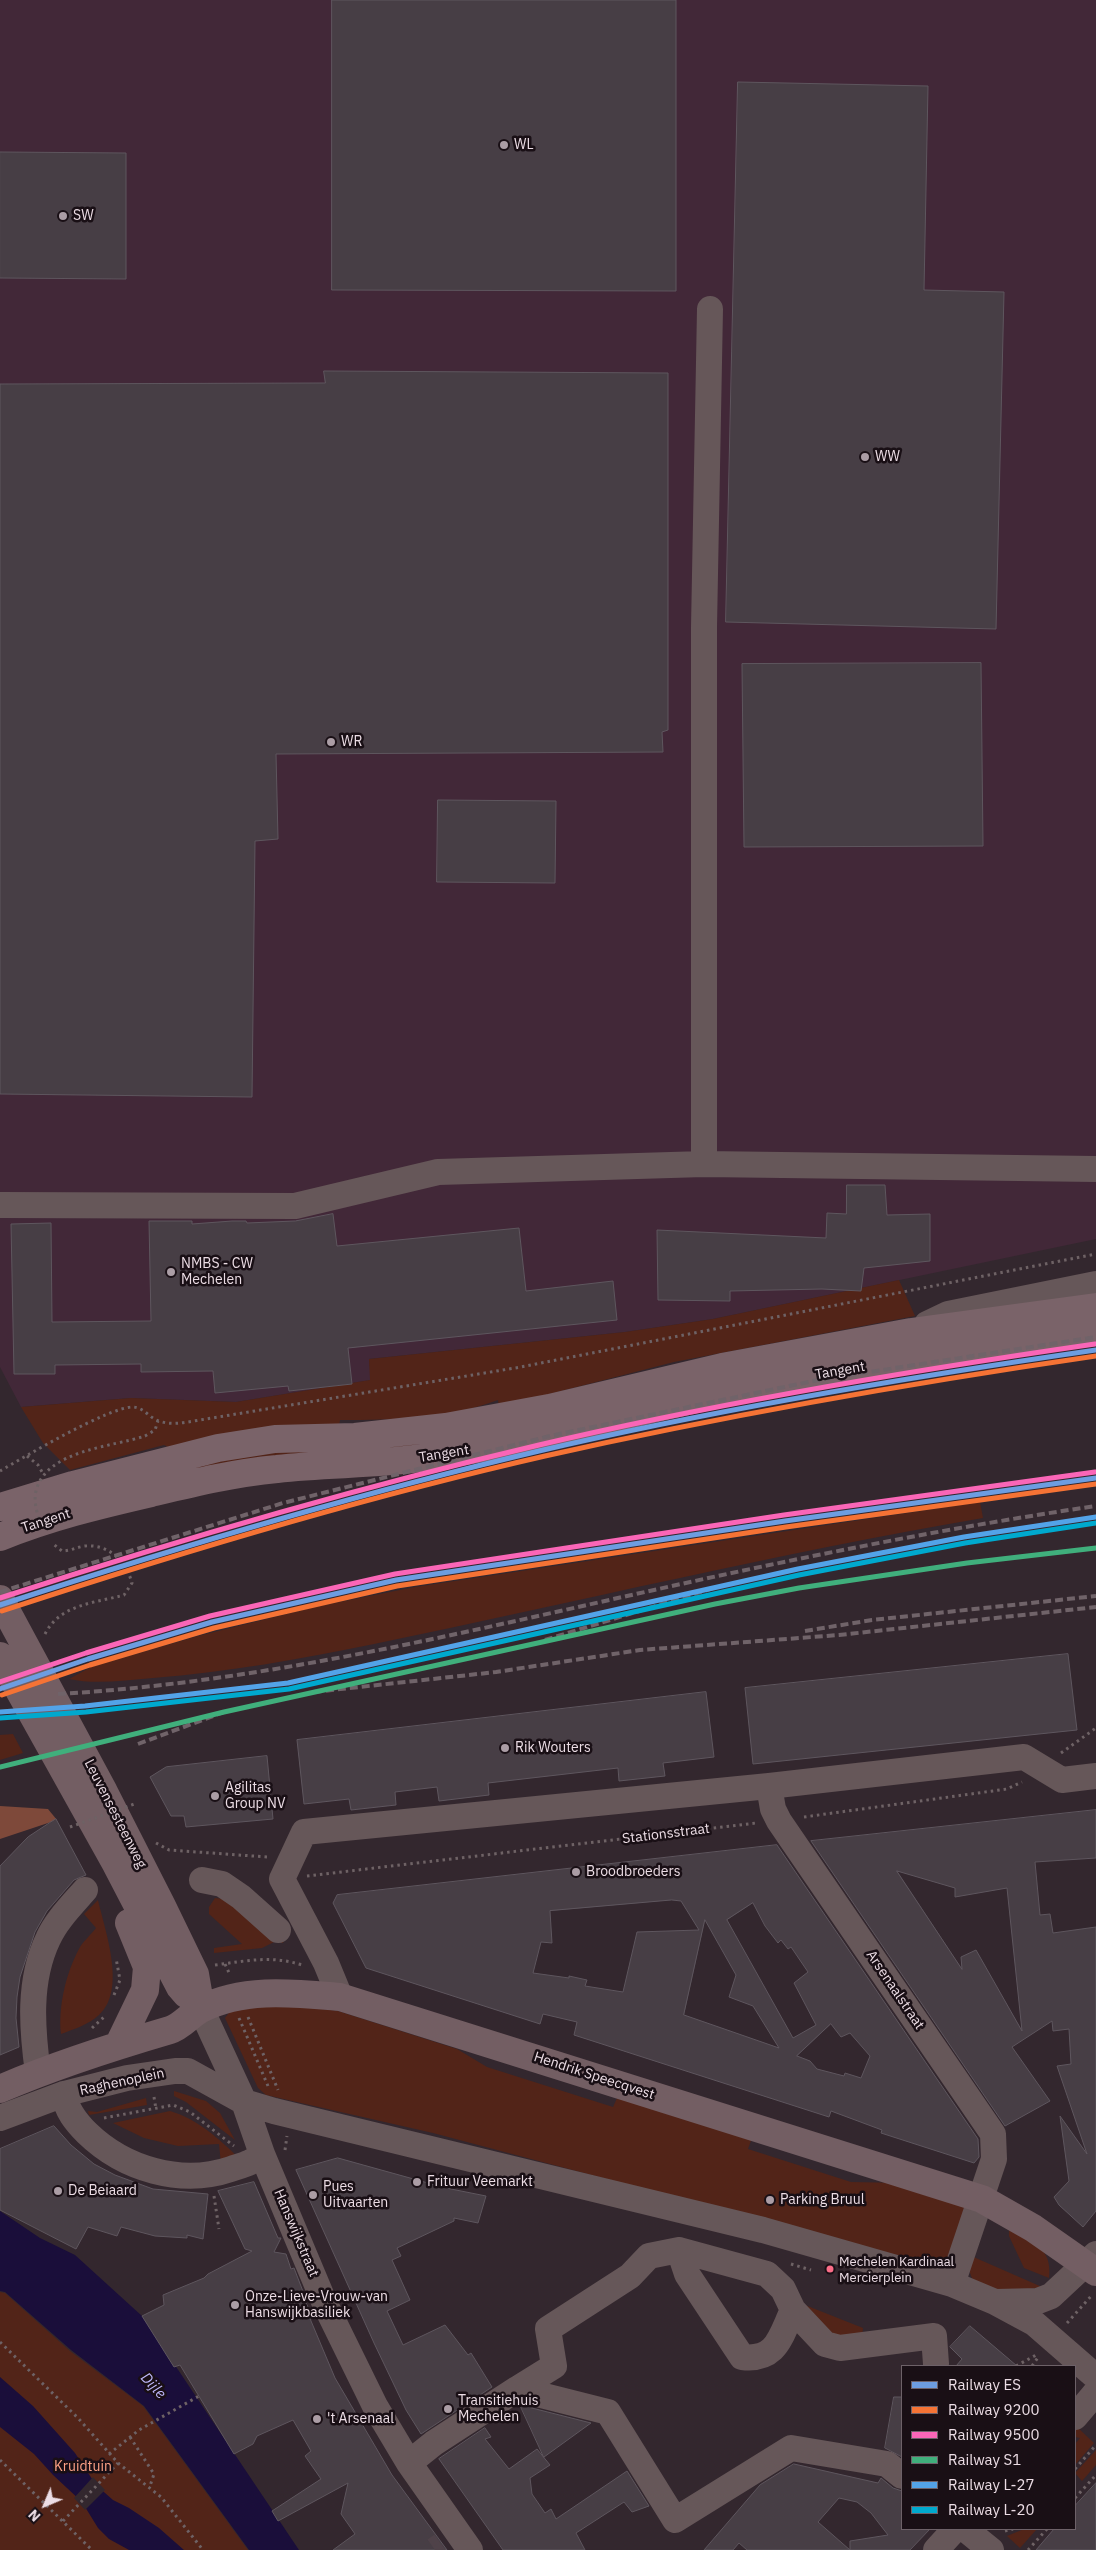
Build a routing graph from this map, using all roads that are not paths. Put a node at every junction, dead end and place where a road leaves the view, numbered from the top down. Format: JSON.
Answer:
{"nodes":[{"id":1,"x":710,"y":309,"type":"dead end"},
{"id":2,"x":704,"y":1164,"type":"junction"},
{"id":3,"x":1096,"y":1169,"type":"edge"},
{"id":4,"x":0,"y":1205,"type":"edge"},
{"id":5,"x":1096,"y":1284,"type":"edge"},
{"id":6,"x":1096,"y":1307,"type":"edge"},
{"id":7,"x":911,"y":1332,"type":"junction"},
{"id":8,"x":1096,"y":1332,"type":"edge"},
{"id":9,"x":0,"y":1506,"type":"edge"},
{"id":10,"x":0,"y":1537,"type":"edge"},
{"id":11,"x":0,"y":1599,"type":"edge"},
{"id":12,"x":0,"y":1656,"type":"edge"},
{"id":13,"x":1094,"y":1776,"type":"edge"},
{"id":14,"x":769,"y":1786,"type":"junction"},
{"id":15,"x":120,"y":1872,"type":"junction"},
{"id":16,"x":202,"y":1880,"type":"dead end"},
{"id":17,"x":84,"y":1890,"type":"dead end"},
{"id":18,"x":278,"y":1930,"type":"dead end"},
{"id":19,"x":340,"y":1997,"type":"junction"},
{"id":20,"x":201,"y":2009,"type":"junction"},
{"id":21,"x":119,"y":2044,"type":"junction"},
{"id":22,"x":38,"y":2073,"type":"junction"},
{"id":23,"x":0,"y":2089,"type":"edge"},
{"id":24,"x":64,"y":2094,"type":"junction"},
{"id":25,"x":246,"y":2111,"type":"junction"},
{"id":26,"x":0,"y":2118,"type":"edge"},
{"id":27,"x":258,"y":2158,"type":"junction"},
{"id":28,"x":982,"y":2199,"type":"junction"},
{"id":29,"x":679,"y":2250,"type":"junction"},
{"id":30,"x":1093,"y":2264,"type":"edge"},
{"id":31,"x":952,"y":2284,"type":"junction"},
{"id":32,"x":995,"y":2302,"type":"junction"},
{"id":33,"x":793,"y":2310,"type":"junction"},
{"id":34,"x":936,"y":2364,"type":"dead end"},
{"id":35,"x":1091,"y":2378,"type":"edge"},
{"id":36,"x":517,"y":2389,"type":"junction"},
{"id":37,"x":1076,"y":2415,"type":"edge"},
{"id":38,"x":409,"y":2463,"type":"junction"},
{"id":39,"x":901,"y":2475,"type":"edge"},
{"id":40,"x":954,"y":2530,"type":"edge"},
{"id":41,"x":966,"y":2530,"type":"edge"},
{"id":42,"x":457,"y":2543,"type":"edge"},
{"id":43,"x":936,"y":2550,"type":"edge"},
{"id":44,"x":991,"y":2550,"type":"edge"}],
"edges":[{"from":1,"to":2,"type":"street"},
{"from":2,"to":3,"type":"street"},
{"from":2,"to":4,"type":"street"},
{"from":5,"to":7,"type":"street"},
{"from":6,"to":7,"type":"highway","name":"Tangent"},
{"from":7,"to":9,"type":"highway","name":"Tangent"},
{"from":8,"to":10,"type":"highway","name":"Tangent"},
{"from":11,"to":20,"type":"main road","name":"Leuvensesteenweg"},
{"from":12,"to":15,"type":"main road","name":"Leuvensesteenweg"},
{"from":13,"to":14,"type":"street"},
{"from":14,"to":19,"type":"street"},
{"from":14,"to":28,"type":"street","name":"Arsenaalstraat"},
{"from":15,"to":20,"type":"main road","name":"Leuvensesteenweg"},
{"from":15,"to":21,"type":"main road"},
{"from":16,"to":18,"type":"street"},
{"from":17,"to":22,"type":"street"},
{"from":19,"to":20,"type":"main road","name":"Hendrik Speecqvest"},
{"from":19,"to":28,"type":"main road","name":"Hendrik Speecqvest"},
{"from":20,"to":21,"type":"main road"},
{"from":20,"to":25,"type":"street","name":"Leuvensesteenweg"},
{"from":21,"to":22,"type":"main road"},
{"from":22,"to":23,"type":"main road"},
{"from":24,"to":25,"type":"street","name":"Raghenoplein"},
{"from":24,"to":26,"type":"street","name":"Raghenoplein"},
{"from":24,"to":27,"type":"street","name":"Raghenoplein"},
{"from":25,"to":27,"type":"street","name":"Hanswijkstraat"},
{"from":25,"to":31,"type":"street"},
{"from":27,"to":38,"type":"street","name":"Hanswijkstraat"},
{"from":28,"to":30,"type":"main road","name":"Hendrik Speecqvest"},
{"from":28,"to":31,"type":"street"},
{"from":29,"to":33,"type":"street"},
{"from":29,"to":33,"type":"street"},
{"from":29,"to":36,"type":"street"},
{"from":30,"to":32,"type":"street"},
{"from":31,"to":32,"type":"street"},
{"from":32,"to":35,"type":"street"},
{"from":33,"to":34,"type":"street"},
{"from":35,"to":37,"type":"street"},
{"from":36,"to":38,"type":"street"},
{"from":36,"to":39,"type":"street"},
{"from":38,"to":42,"type":"street","name":"Hanswijkstraat"},
{"from":40,"to":43,"type":"street"},
{"from":41,"to":44,"type":"street"}]}
